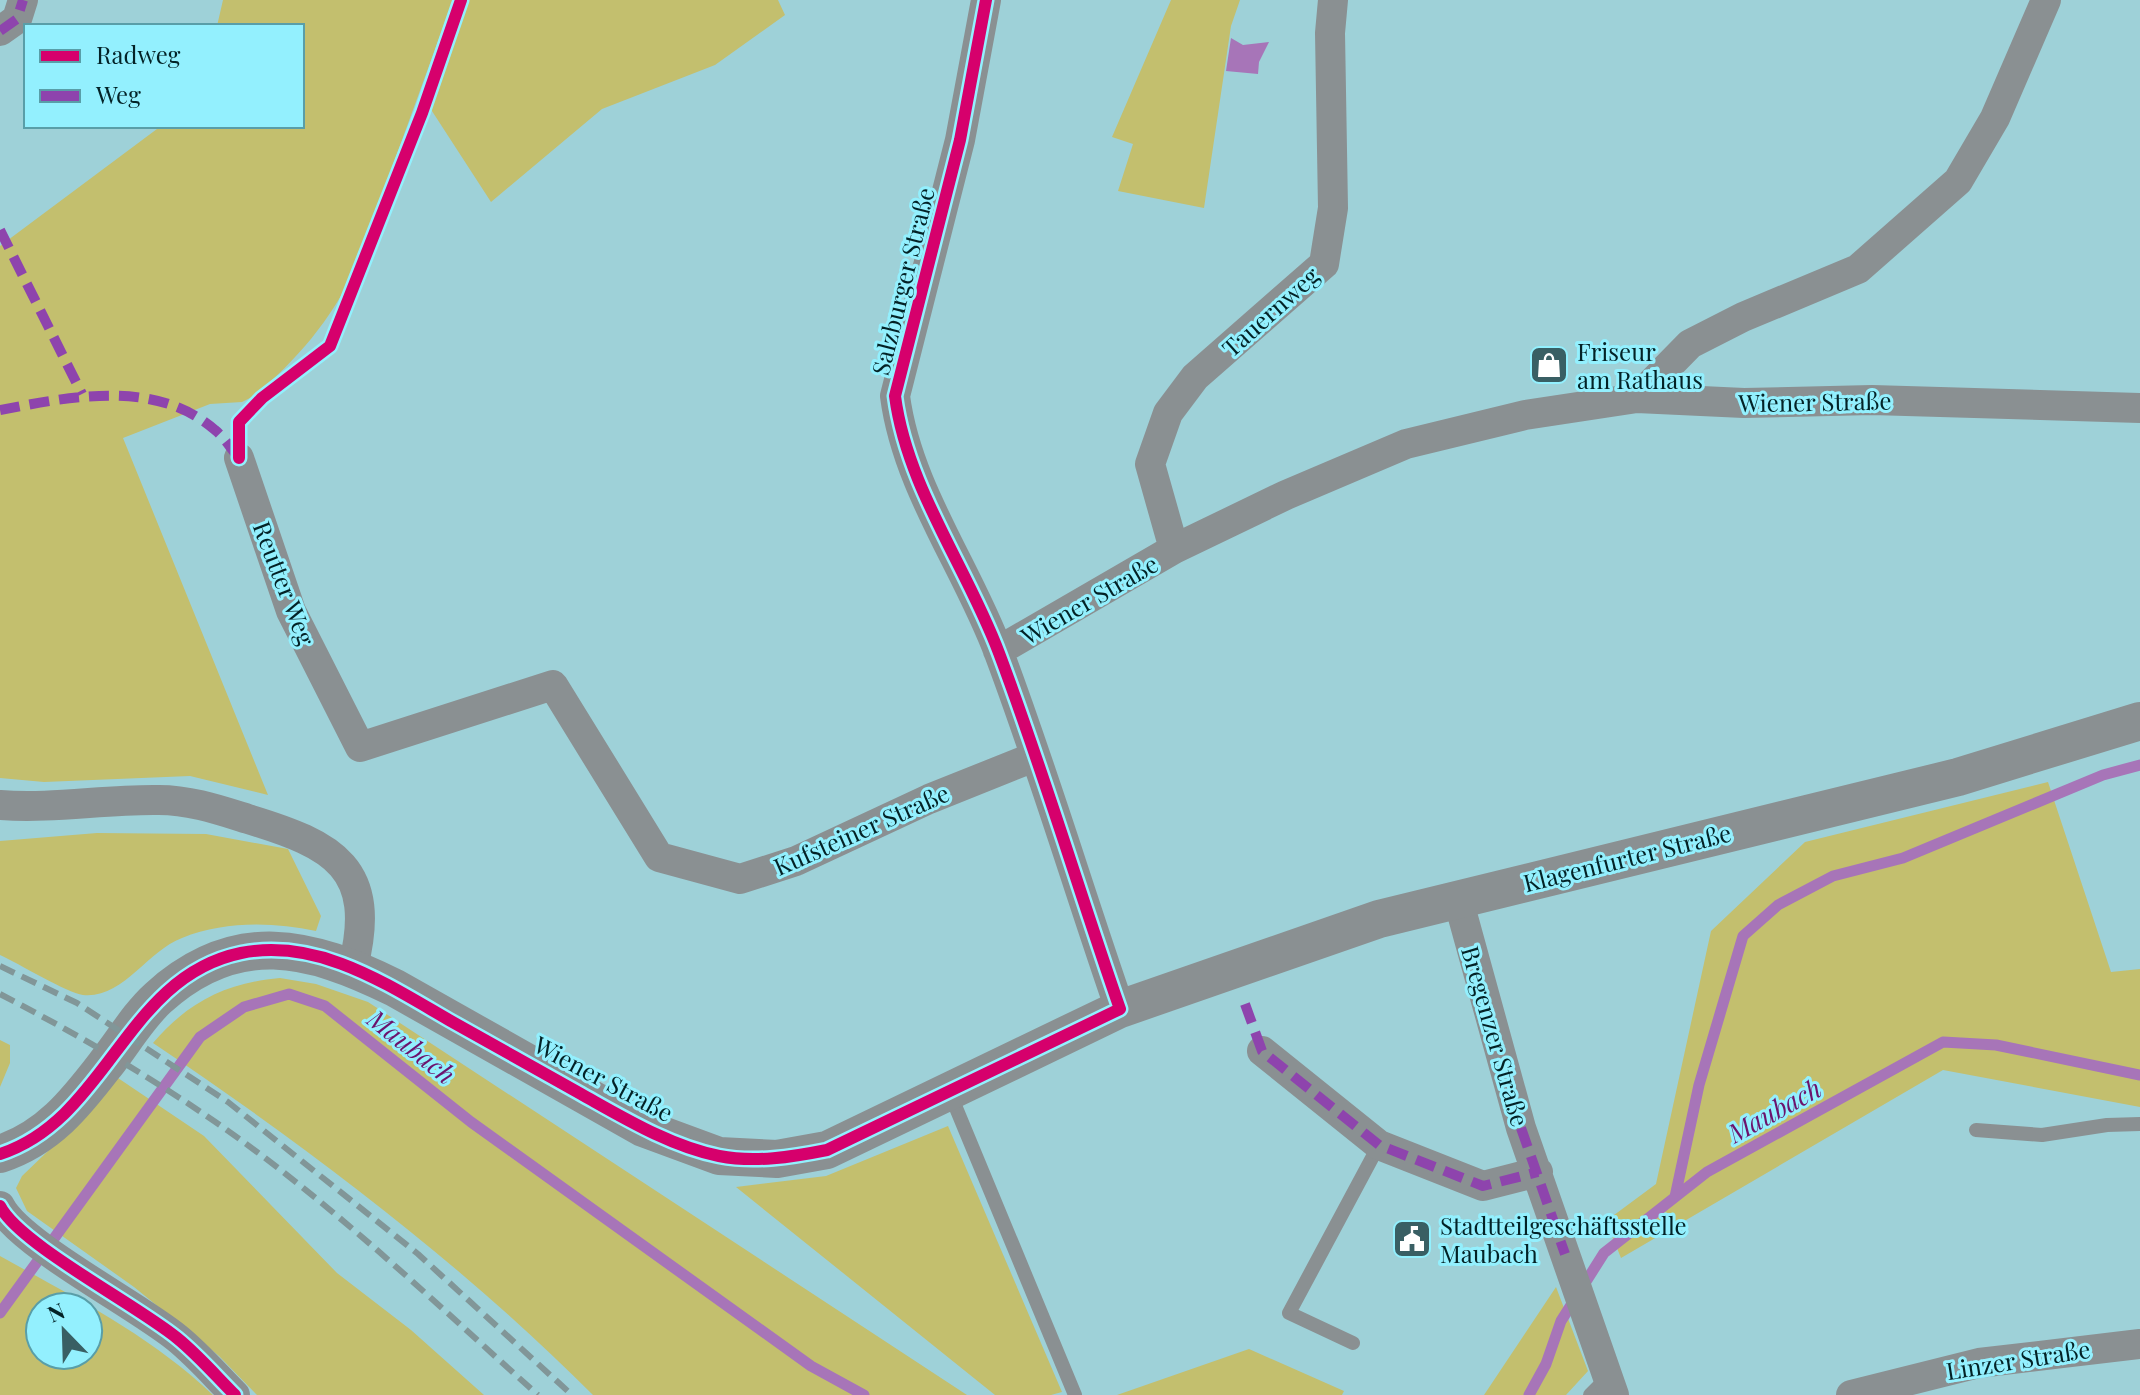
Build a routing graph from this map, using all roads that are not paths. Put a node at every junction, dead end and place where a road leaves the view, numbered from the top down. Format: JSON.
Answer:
{"nodes":[{"id":1,"x":986,"y":0,"type":"edge"},
{"id":2,"x":1333,"y":0,"type":"edge"},
{"id":3,"x":2046,"y":0,"type":"edge"},
{"id":4,"x":23,"y":3,"type":"edge"},
{"id":5,"x":0,"y":31,"type":"edge"},
{"id":6,"x":1637,"y":398,"type":"junction"},
{"id":7,"x":2140,"y":408,"type":"edge"},
{"id":8,"x":239,"y":458,"type":"dead end"},
{"id":9,"x":1174,"y":549,"type":"junction"},
{"id":10,"x":998,"y":651,"type":"junction"},
{"id":11,"x":2140,"y":721,"type":"edge"},
{"id":12,"x":360,"y":747,"type":"joint"},
{"id":13,"x":1034,"y":757,"type":"junction"},
{"id":14,"x":0,"y":805,"type":"edge"},
{"id":15,"x":1458,"y":899,"type":"junction"},
{"id":16,"x":353,"y":967,"type":"junction"},
{"id":17,"x":1120,"y":1009,"type":"junction"},
{"id":18,"x":1262,"y":1051,"type":"dead end"},
{"id":19,"x":949,"y":1091,"type":"junction"},
{"id":20,"x":2140,"y":1124,"type":"edge"},
{"id":21,"x":1976,"y":1130,"type":"dead end"},
{"id":22,"x":1379,"y":1145,"type":"junction"},
{"id":23,"x":0,"y":1154,"type":"edge"},
{"id":24,"x":1538,"y":1172,"type":"junction"},
{"id":25,"x":0,"y":1206,"type":"edge"},
{"id":26,"x":1353,"y":1343,"type":"dead end"},
{"id":27,"x":2140,"y":1344,"type":"edge"},
{"id":28,"x":1604,"y":1389,"type":"edge"},
{"id":29,"x":235,"y":1395,"type":"edge"},
{"id":30,"x":1075,"y":1395,"type":"edge"},
{"id":31,"x":1851,"y":1395,"type":"edge"}],
"edges":[{"from":1,"to":10,"type":"street","name":"Salzburger Straße"},
{"from":2,"to":9,"type":"street","name":"Tauernweg"},
{"from":3,"to":6,"type":"street"},
{"from":4,"to":5,"type":"street"},
{"from":6,"to":7,"type":"street","name":"Wiener Straße"},
{"from":6,"to":9,"type":"street","name":"Wiener Straße"},
{"from":8,"to":12,"type":"street","name":"Reutter Weg"},
{"from":9,"to":10,"type":"street","name":"Wiener Straße"},
{"from":10,"to":13,"type":"street","name":"Wiener Straße"},
{"from":11,"to":15,"type":"street","name":"Klagenfurter Straße"},
{"from":12,"to":13,"type":"street","name":"Kufsteiner Straße"},
{"from":13,"to":17,"type":"street","name":"Wiener Straße"},
{"from":14,"to":16,"type":"street"},
{"from":15,"to":17,"type":"street","name":"Klagenfurter Straße"},
{"from":15,"to":24,"type":"street","name":"Bregenzer Straße"},
{"from":16,"to":19,"type":"street","name":"Wiener Straße"},
{"from":16,"to":23,"type":"street","name":"Wiener Straße"},
{"from":17,"to":19,"type":"street","name":"Wiener Straße"},
{"from":18,"to":22,"type":"street"},
{"from":19,"to":30,"type":"lane"},
{"from":20,"to":21,"type":"lane"},
{"from":22,"to":24,"type":"street"},
{"from":22,"to":26,"type":"lane"},
{"from":24,"to":28,"type":"street","name":"Bregenzer Straße"},
{"from":25,"to":29,"type":"street"},
{"from":27,"to":31,"type":"street","name":"Linzer Straße"}]}
